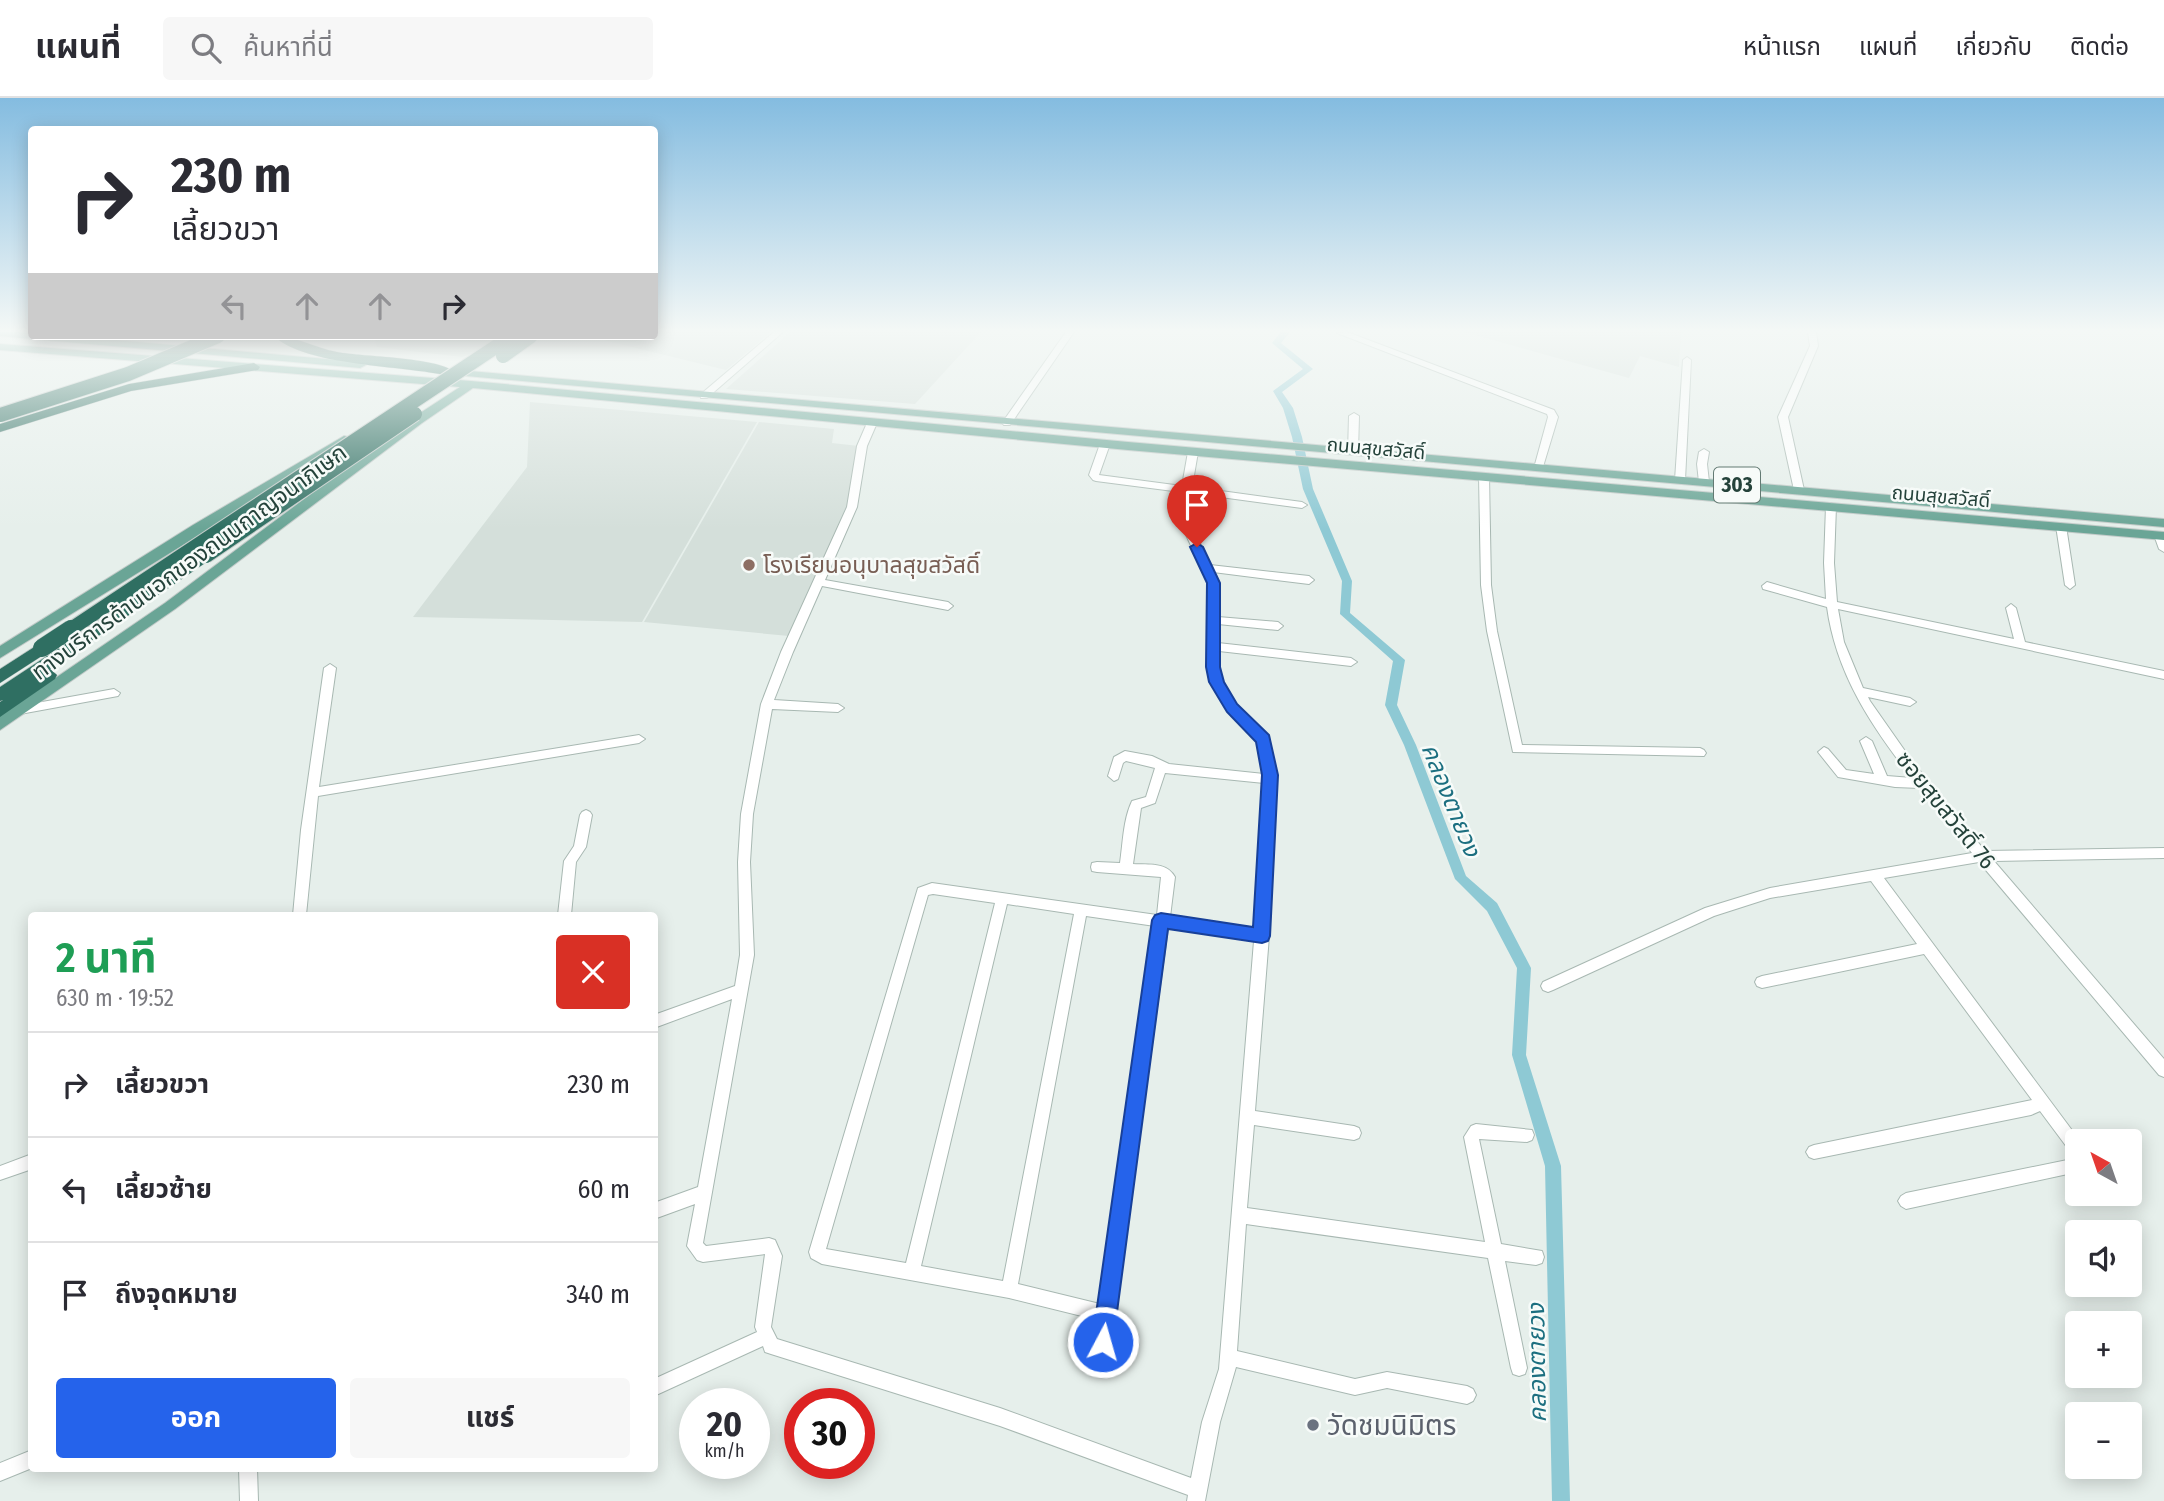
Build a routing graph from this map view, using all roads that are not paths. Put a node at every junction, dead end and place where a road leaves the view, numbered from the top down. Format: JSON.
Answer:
{"nodes":[{"id":1,"x":54,"y":397,"type":"edge"},
{"id":2,"x":99,"y":397,"type":"edge"},
{"id":3,"x":410,"y":397,"type":"edge"},
{"id":4,"x":419,"y":397,"type":"edge"},
{"id":5,"x":440,"y":397,"type":"edge"},
{"id":6,"x":451,"y":397,"type":"edge"},
{"id":7,"x":613,"y":397,"type":"edge"},
{"id":8,"x":721,"y":397,"type":"edge"},
{"id":9,"x":1025,"y":397,"type":"edge"},
{"id":10,"x":1513,"y":397,"type":"edge"},
{"id":11,"x":1684,"y":397,"type":"edge"},
{"id":12,"x":1792,"y":397,"type":"edge"},
{"id":13,"x":0,"y":415,"type":"edge"},
{"id":14,"x":1354,"y":416,"type":"dead end"},
{"id":15,"x":872,"y":422,"type":"junction"},
{"id":16,"x":1007,"y":423,"type":"junction"},
{"id":17,"x":0,"y":428,"type":"edge"},
{"id":18,"x":1104,"y":444,"type":"junction"},
{"id":19,"x":1194,"y":445,"type":"junction"},
{"id":20,"x":1353,"y":452,"type":"junction"},
{"id":21,"x":1704,"y":452,"type":"dead end"},
{"id":22,"x":1539,"y":468,"type":"junction"},
{"id":23,"x":1484,"y":476,"type":"junction"},
{"id":24,"x":1680,"y":480,"type":"junction"},
{"id":25,"x":1704,"y":482,"type":"junction"},
{"id":26,"x":1186,"y":490,"type":"junction"},
{"id":27,"x":1799,"y":491,"type":"junction"},
{"id":28,"x":1302,"y":505,"type":"dead end"},
{"id":29,"x":1831,"y":506,"type":"junction"},
{"id":30,"x":2061,"y":526,"type":"junction"},
{"id":31,"x":2162,"y":531,"type":"edge"},
{"id":32,"x":2164,"y":549,"type":"edge"},
{"id":33,"x":1207,"y":568,"type":"junction"},
{"id":34,"x":1309,"y":580,"type":"dead end"},
{"id":35,"x":818,"y":582,"type":"junction"},
{"id":36,"x":2070,"y":585,"type":"dead end"},
{"id":37,"x":1767,"y":586,"type":"dead end"},
{"id":38,"x":1834,"y":605,"type":"junction"},
{"id":39,"x":948,"y":606,"type":"dead end"},
{"id":40,"x":2011,"y":608,"type":"dead end"},
{"id":41,"x":124,"y":611,"type":"junction"},
{"id":42,"x":1213,"y":620,"type":"junction"},
{"id":43,"x":1278,"y":626,"type":"dead end"},
{"id":44,"x":2020,"y":643,"type":"junction"},
{"id":45,"x":1213,"y":646,"type":"junction"},
{"id":46,"x":0,"y":653,"type":"edge"},
{"id":47,"x":1351,"y":662,"type":"dead end"},
{"id":48,"x":330,"y":668,"type":"dead end"},
{"id":49,"x":0,"y":675,"type":"edge"},
{"id":50,"x":2164,"y":675,"type":"edge"},
{"id":51,"x":1858,"y":691,"type":"junction"},
{"id":52,"x":114,"y":693,"type":"dead end"},
{"id":53,"x":0,"y":695,"type":"edge"},
{"id":54,"x":1910,"y":702,"type":"dead end"},
{"id":55,"x":768,"y":704,"type":"junction"},
{"id":56,"x":838,"y":708,"type":"dead end"},
{"id":57,"x":20,"y":710,"type":"junction"},
{"id":58,"x":0,"y":711,"type":"edge"},
{"id":59,"x":0,"y":724,"type":"edge"},
{"id":60,"x":639,"y":739,"type":"dead end"},
{"id":61,"x":1866,"y":741,"type":"dead end"},
{"id":62,"x":1824,"y":752,"type":"dead end"},
{"id":63,"x":1700,"y":753,"type":"dead end"},
{"id":64,"x":1166,"y":768,"type":"junction"},
{"id":65,"x":1114,"y":776,"type":"dead end"},
{"id":66,"x":1270,"y":779,"type":"junction"},
{"id":67,"x":1883,"y":780,"type":"junction"},
{"id":68,"x":1923,"y":783,"type":"junction"},
{"id":69,"x":314,"y":792,"type":"junction"},
{"id":70,"x":586,"y":816,"type":"dead end"},
{"id":71,"x":2164,"y":853,"type":"edge"},
{"id":72,"x":1982,"y":856,"type":"junction"},
{"id":73,"x":1097,"y":867,"type":"dead end"},
{"id":74,"x":1126,"y":869,"type":"junction"},
{"id":75,"x":1872,"y":874,"type":"junction"},
{"id":76,"x":1002,"y":899,"type":"junction"},
{"id":77,"x":1081,"y":911,"type":"junction"},
{"id":78,"x":299,"y":912,"type":"edge"},
{"id":79,"x":564,"y":912,"type":"edge"},
{"id":80,"x":1161,"y":920,"type":"junction"},
{"id":81,"x":1262,"y":936,"type":"junction"},
{"id":82,"x":1928,"y":947,"type":"junction"},
{"id":83,"x":1762,"y":982,"type":"dead end"},
{"id":84,"x":1549,"y":986,"type":"dead end"},
{"id":85,"x":740,"y":990,"type":"junction"},
{"id":86,"x":658,"y":1021,"type":"edge"},
{"id":87,"x":2164,"y":1070,"type":"edge"},
{"id":88,"x":2042,"y":1102,"type":"junction"},
{"id":89,"x":1247,"y":1117,"type":"junction"},
{"id":90,"x":1354,"y":1133,"type":"dead end"},
{"id":91,"x":2065,"y":1133,"type":"edge"},
{"id":92,"x":1527,"y":1135,"type":"dead end"},
{"id":93,"x":1814,"y":1152,"type":"dead end"},
{"id":94,"x":28,"y":1162,"type":"edge"},
{"id":95,"x":2065,"y":1168,"type":"edge"},
{"id":96,"x":0,"y":1173,"type":"edge"},
{"id":97,"x":703,"y":1193,"type":"junction"},
{"id":98,"x":1906,"y":1201,"type":"dead end"},
{"id":99,"x":658,"y":1210,"type":"edge"},
{"id":100,"x":1240,"y":1215,"type":"junction"},
{"id":101,"x":1495,"y":1251,"type":"junction"},
{"id":102,"x":1536,"y":1256,"type":"dead end"},
{"id":103,"x":912,"y":1272,"type":"junction"},
{"id":104,"x":1009,"y":1290,"type":"junction"},
{"id":105,"x":1105,"y":1313,"type":"junction"},
{"id":106,"x":766,"y":1336,"type":"junction"},
{"id":107,"x":1103,"y":1342,"type":"dead end"},
{"id":108,"x":1228,"y":1356,"type":"junction"},
{"id":109,"x":1519,"y":1368,"type":"dead end"},
{"id":110,"x":658,"y":1386,"type":"edge"},
{"id":111,"x":1466,"y":1395,"type":"dead end"},
{"id":112,"x":28,"y":1461,"type":"edge"},
{"id":113,"x":0,"y":1472,"type":"edge"},
{"id":114,"x":248,"y":1472,"type":"edge"},
{"id":115,"x":1198,"y":1495,"type":"edge"},
{"id":116,"x":249,"y":1501,"type":"edge"}],
"edges":[{"from":1,"to":13,"type":"highway","bridge":true},
{"from":2,"to":17,"type":"highway"},
{"from":3,"to":46,"type":"main road"},
{"from":4,"to":49,"type":"highway","bridge":true},
{"from":5,"to":41,"type":"highway","bridge":true},
{"from":6,"to":57,"type":"main road","name":"ทางบริการด้านนอกของถนนกาญจนาภิเษก"},
{"from":7,"to":15,"type":"main road","name":"ถนนสุขสวัสดิ์","number":"303"},
{"from":8,"to":16,"type":"main road","name":"ถนนสุขสวัสดิ์","number":"303"},
{"from":9,"to":16,"type":"street"},
{"from":10,"to":22,"type":"street"},
{"from":11,"to":24,"type":"street"},
{"from":12,"to":27,"type":"street"},
{"from":14,"to":20,"type":"street"},
{"from":15,"to":18,"type":"main road","name":"ถนนสุขสวัสดิ์","number":"303"},
{"from":15,"to":35,"type":"street"},
{"from":16,"to":19,"type":"main road","name":"ถนนสุขสวัสดิ์","number":"303"},
{"from":18,"to":19,"type":"main road","name":"ถนนสุขสวัสดิ์","number":"303"},
{"from":18,"to":26,"type":"street"},
{"from":19,"to":20,"type":"main road","name":"ถนนสุขสวัสดิ์","number":"303"},
{"from":19,"to":23,"type":"main road","name":"ถนนสุขสวัสดิ์","number":"303"},
{"from":19,"to":26,"type":"street"},
{"from":20,"to":22,"type":"main road","name":"ถนนสุขสวัสดิ์","number":"303"},
{"from":21,"to":25,"type":"street"},
{"from":22,"to":24,"type":"main road","name":"ถนนสุขสวัสดิ์","number":"303"},
{"from":23,"to":29,"type":"main road","name":"ถนนสุขสวัสดิ์","number":"303"},
{"from":23,"to":63,"type":"street"},
{"from":24,"to":25,"type":"main road","name":"ถนนสุขสวัสดิ์","number":"303"},
{"from":25,"to":27,"type":"main road","name":"ถนนสุขสวัสดิ์","number":"303"},
{"from":26,"to":28,"type":"street"},
{"from":26,"to":33,"type":"street"},
{"from":27,"to":31,"type":"main road","name":"ถนนสุขสวัสดิ์","number":"303"},
{"from":29,"to":30,"type":"main road","name":"ถนนสุขสวัสดิ์","number":"303"},
{"from":29,"to":38,"type":"street","name":"ซอยสุขสวัสดิ์ 76"},
{"from":30,"to":31,"type":"main road","name":"ถนนสุขสวัสดิ์","number":"303"},
{"from":30,"to":36,"type":"street"},
{"from":31,"to":32,"type":"street"},
{"from":33,"to":34,"type":"street"},
{"from":33,"to":42,"type":"street"},
{"from":35,"to":39,"type":"street"},
{"from":35,"to":55,"type":"street"},
{"from":37,"to":38,"type":"street"},
{"from":38,"to":44,"type":"street"},
{"from":38,"to":51,"type":"street","name":"ซอยสุขสวัสดิ์ 76"},
{"from":40,"to":44,"type":"street"},
{"from":41,"to":53,"type":"highway"},
{"from":41,"to":58,"type":"highway"},
{"from":42,"to":43,"type":"street"},
{"from":42,"to":45,"type":"street"},
{"from":44,"to":50,"type":"street"},
{"from":45,"to":47,"type":"street"},
{"from":45,"to":66,"type":"street"},
{"from":48,"to":69,"type":"street"},
{"from":51,"to":54,"type":"street"},
{"from":51,"to":68,"type":"street","name":"ซอยสุขสวัสดิ์ 76"},
{"from":52,"to":57,"type":"street"},
{"from":55,"to":56,"type":"street"},
{"from":55,"to":85,"type":"street"},
{"from":57,"to":59,"type":"main road","name":"ทางบริการด้านนอกของถนนกาญจนาภิเษก"},
{"from":60,"to":69,"type":"street"},
{"from":61,"to":67,"type":"street"},
{"from":62,"to":67,"type":"street"},
{"from":64,"to":65,"type":"street"},
{"from":64,"to":66,"type":"street"},
{"from":64,"to":74,"type":"street"},
{"from":66,"to":81,"type":"street"},
{"from":67,"to":68,"type":"street"},
{"from":68,"to":72,"type":"street","name":"ซอยสุขสวัสดิ์ 76"},
{"from":69,"to":78,"type":"street"},
{"from":70,"to":79,"type":"street"},
{"from":71,"to":72,"type":"street"},
{"from":72,"to":75,"type":"street"},
{"from":72,"to":87,"type":"street","name":"ซอยสุขสวัสดิ์ 76"},
{"from":73,"to":74,"type":"street"},
{"from":74,"to":80,"type":"street"},
{"from":75,"to":82,"type":"street"},
{"from":75,"to":84,"type":"street"},
{"from":76,"to":77,"type":"street"},
{"from":76,"to":103,"type":"street"},
{"from":76,"to":103,"type":"street"},
{"from":77,"to":80,"type":"street"},
{"from":77,"to":104,"type":"street"},
{"from":80,"to":81,"type":"street"},
{"from":80,"to":105,"type":"street"},
{"from":81,"to":89,"type":"street"},
{"from":82,"to":83,"type":"street"},
{"from":82,"to":88,"type":"street"},
{"from":85,"to":86,"type":"street"},
{"from":85,"to":97,"type":"street"},
{"from":88,"to":91,"type":"street"},
{"from":88,"to":93,"type":"street"},
{"from":89,"to":90,"type":"street"},
{"from":89,"to":100,"type":"street"},
{"from":92,"to":101,"type":"street"},
{"from":94,"to":96,"type":"street"},
{"from":95,"to":98,"type":"street"},
{"from":97,"to":99,"type":"street"},
{"from":97,"to":106,"type":"street"},
{"from":100,"to":101,"type":"street"},
{"from":100,"to":108,"type":"street"},
{"from":101,"to":102,"type":"street"},
{"from":101,"to":109,"type":"street"},
{"from":103,"to":104,"type":"street"},
{"from":104,"to":105,"type":"street"},
{"from":105,"to":107,"type":"street"},
{"from":106,"to":110,"type":"street"},
{"from":106,"to":115,"type":"street"},
{"from":108,"to":111,"type":"street"},
{"from":108,"to":115,"type":"street"},
{"from":112,"to":113,"type":"street"},
{"from":114,"to":116,"type":"street"}]}
